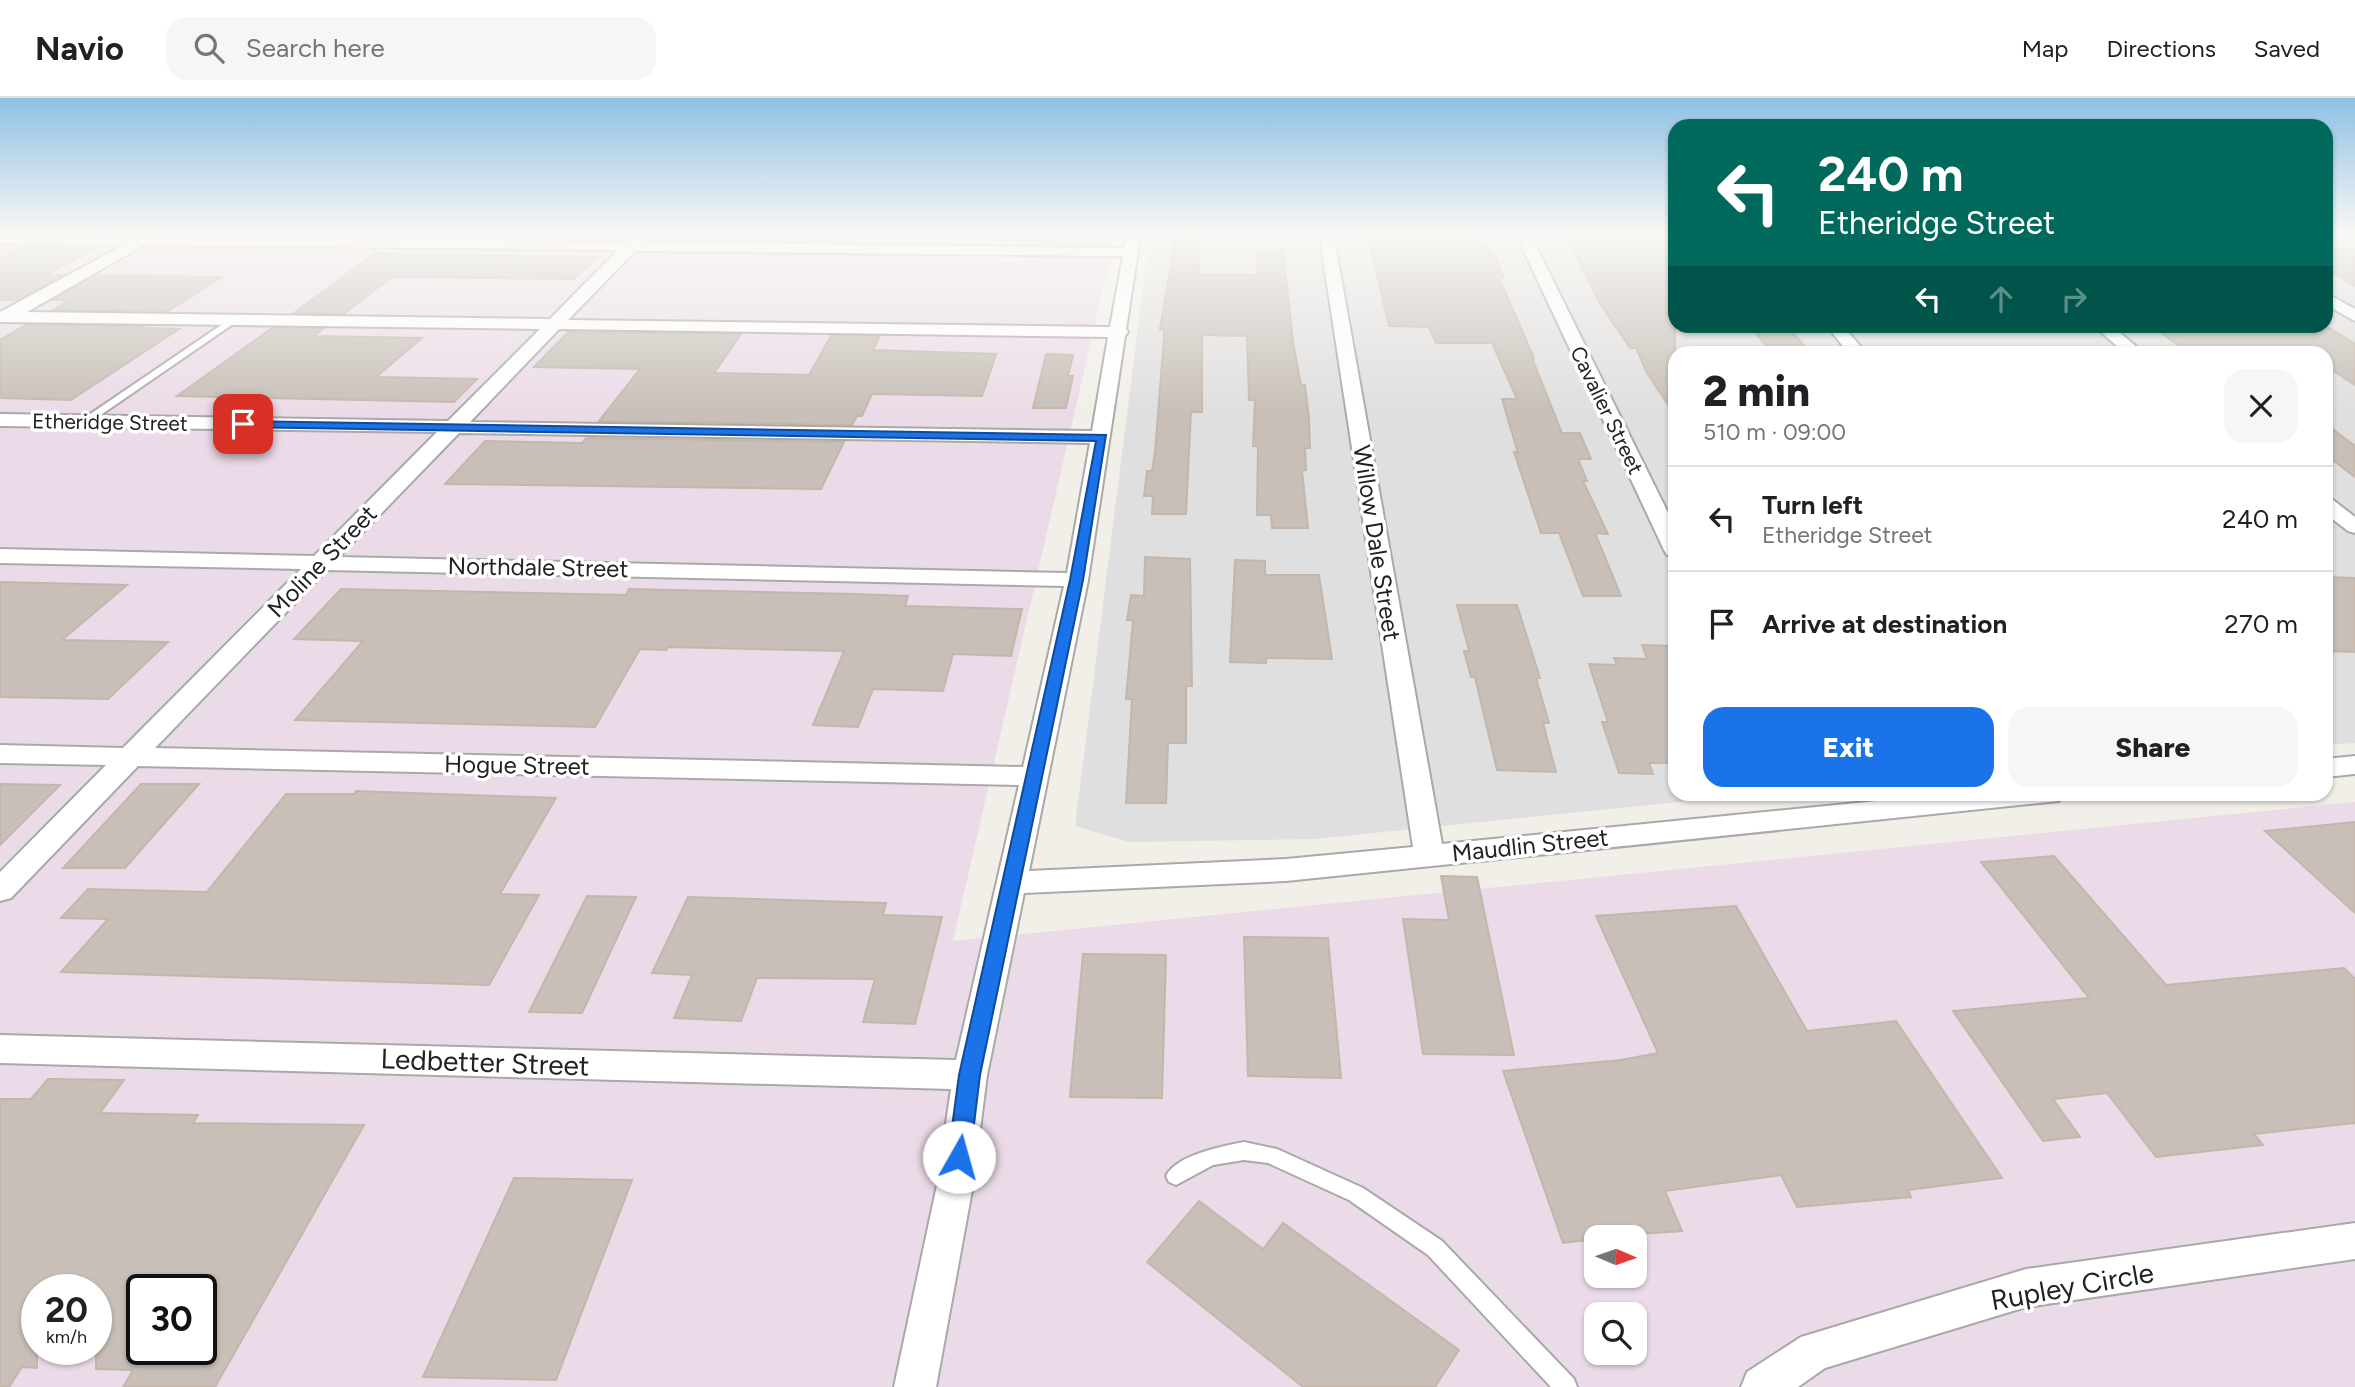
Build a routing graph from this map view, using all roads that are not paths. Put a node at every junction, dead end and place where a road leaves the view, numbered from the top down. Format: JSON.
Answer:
{"nodes":[{"id":1,"x":49,"y":292,"type":"edge"},
{"id":2,"x":585,"y":292,"type":"edge"},
{"id":3,"x":1125,"y":292,"type":"edge"},
{"id":4,"x":1336,"y":292,"type":"edge"},
{"id":5,"x":1551,"y":292,"type":"edge"},
{"id":6,"x":2333,"y":302,"type":"edge"},
{"id":7,"x":2355,"y":316,"type":"edge"},
{"id":8,"x":2,"y":318,"type":"edge"},
{"id":9,"x":233,"y":320,"type":"junction"},
{"id":10,"x":553,"y":325,"type":"junction"},
{"id":11,"x":1119,"y":332,"type":"junction"},
{"id":12,"x":2111,"y":333,"type":"edge"},
{"id":13,"x":2127,"y":346,"type":"edge"},
{"id":14,"x":0,"y":420,"type":"edge"},
{"id":15,"x":85,"y":421,"type":"junction"},
{"id":16,"x":452,"y":428,"type":"junction"},
{"id":17,"x":1102,"y":437,"type":"junction"},
{"id":18,"x":2333,"y":510,"type":"edge"},
{"id":19,"x":2355,"y":527,"type":"edge"},
{"id":20,"x":1668,"y":535,"type":"edge"},
{"id":21,"x":0,"y":556,"type":"edge"},
{"id":22,"x":321,"y":562,"type":"junction"},
{"id":23,"x":1077,"y":580,"type":"junction"},
{"id":24,"x":0,"y":754,"type":"edge"},
{"id":25,"x":130,"y":757,"type":"junction"},
{"id":26,"x":2355,"y":765,"type":"edge"},
{"id":27,"x":2333,"y":767,"type":"edge"},
{"id":28,"x":1034,"y":776,"type":"junction"},
{"id":29,"x":1903,"y":801,"type":"edge"},
{"id":30,"x":1798,"y":806,"type":"edge"},
{"id":31,"x":1429,"y":855,"type":"junction"},
{"id":32,"x":1011,"y":883,"type":"junction"},
{"id":33,"x":0,"y":890,"type":"edge"},
{"id":34,"x":0,"y":1049,"type":"edge"},
{"id":35,"x":970,"y":1075,"type":"junction"},
{"id":36,"x":1176,"y":1177,"type":"dead end"},
{"id":37,"x":2355,"y":1241,"type":"edge"},
{"id":38,"x":915,"y":1387,"type":"edge"},
{"id":39,"x":1566,"y":1387,"type":"edge"},
{"id":40,"x":1762,"y":1387,"type":"edge"}],
"edges":[{"from":1,"to":8,"type":"street"},
{"from":2,"to":10,"type":"street","name":"Moline Street"},
{"from":3,"to":11,"type":"street"},
{"from":4,"to":31,"type":"street","name":"Willow Dale Street"},
{"from":5,"to":20,"type":"street","name":"Cavalier Street"},
{"from":6,"to":7,"type":"street"},
{"from":8,"to":9,"type":"street"},
{"from":9,"to":10,"type":"street"},
{"from":9,"to":15,"type":"lane"},
{"from":10,"to":11,"type":"street"},
{"from":10,"to":16,"type":"street","name":"Moline Street"},
{"from":11,"to":17,"type":"street"},
{"from":12,"to":13,"type":"street"},
{"from":14,"to":15,"type":"street","name":"Etheridge Street"},
{"from":15,"to":16,"type":"street","name":"Etheridge Street"},
{"from":16,"to":17,"type":"street","name":"Etheridge Street"},
{"from":16,"to":22,"type":"street","name":"Moline Street"},
{"from":17,"to":23,"type":"street"},
{"from":18,"to":19,"type":"street"},
{"from":21,"to":22,"type":"street","name":"Northdale Street"},
{"from":22,"to":23,"type":"street","name":"Northdale Street"},
{"from":22,"to":25,"type":"street","name":"Moline Street"},
{"from":23,"to":28,"type":"street"},
{"from":24,"to":25,"type":"street","name":"Hogue Street"},
{"from":25,"to":28,"type":"street","name":"Hogue Street"},
{"from":25,"to":33,"type":"street","name":"Moline Street"},
{"from":26,"to":27,"type":"street"},
{"from":28,"to":32,"type":"street"},
{"from":29,"to":30,"type":"street","name":"Maudlin Street"},
{"from":30,"to":31,"type":"street","name":"Maudlin Street"},
{"from":31,"to":32,"type":"street","name":"Maudlin Street"},
{"from":32,"to":35,"type":"street"},
{"from":34,"to":35,"type":"street","name":"Ledbetter Street"},
{"from":35,"to":38,"type":"street"},
{"from":36,"to":39,"type":"lane"},
{"from":37,"to":40,"type":"street","name":"Rupley Circle"}]}
